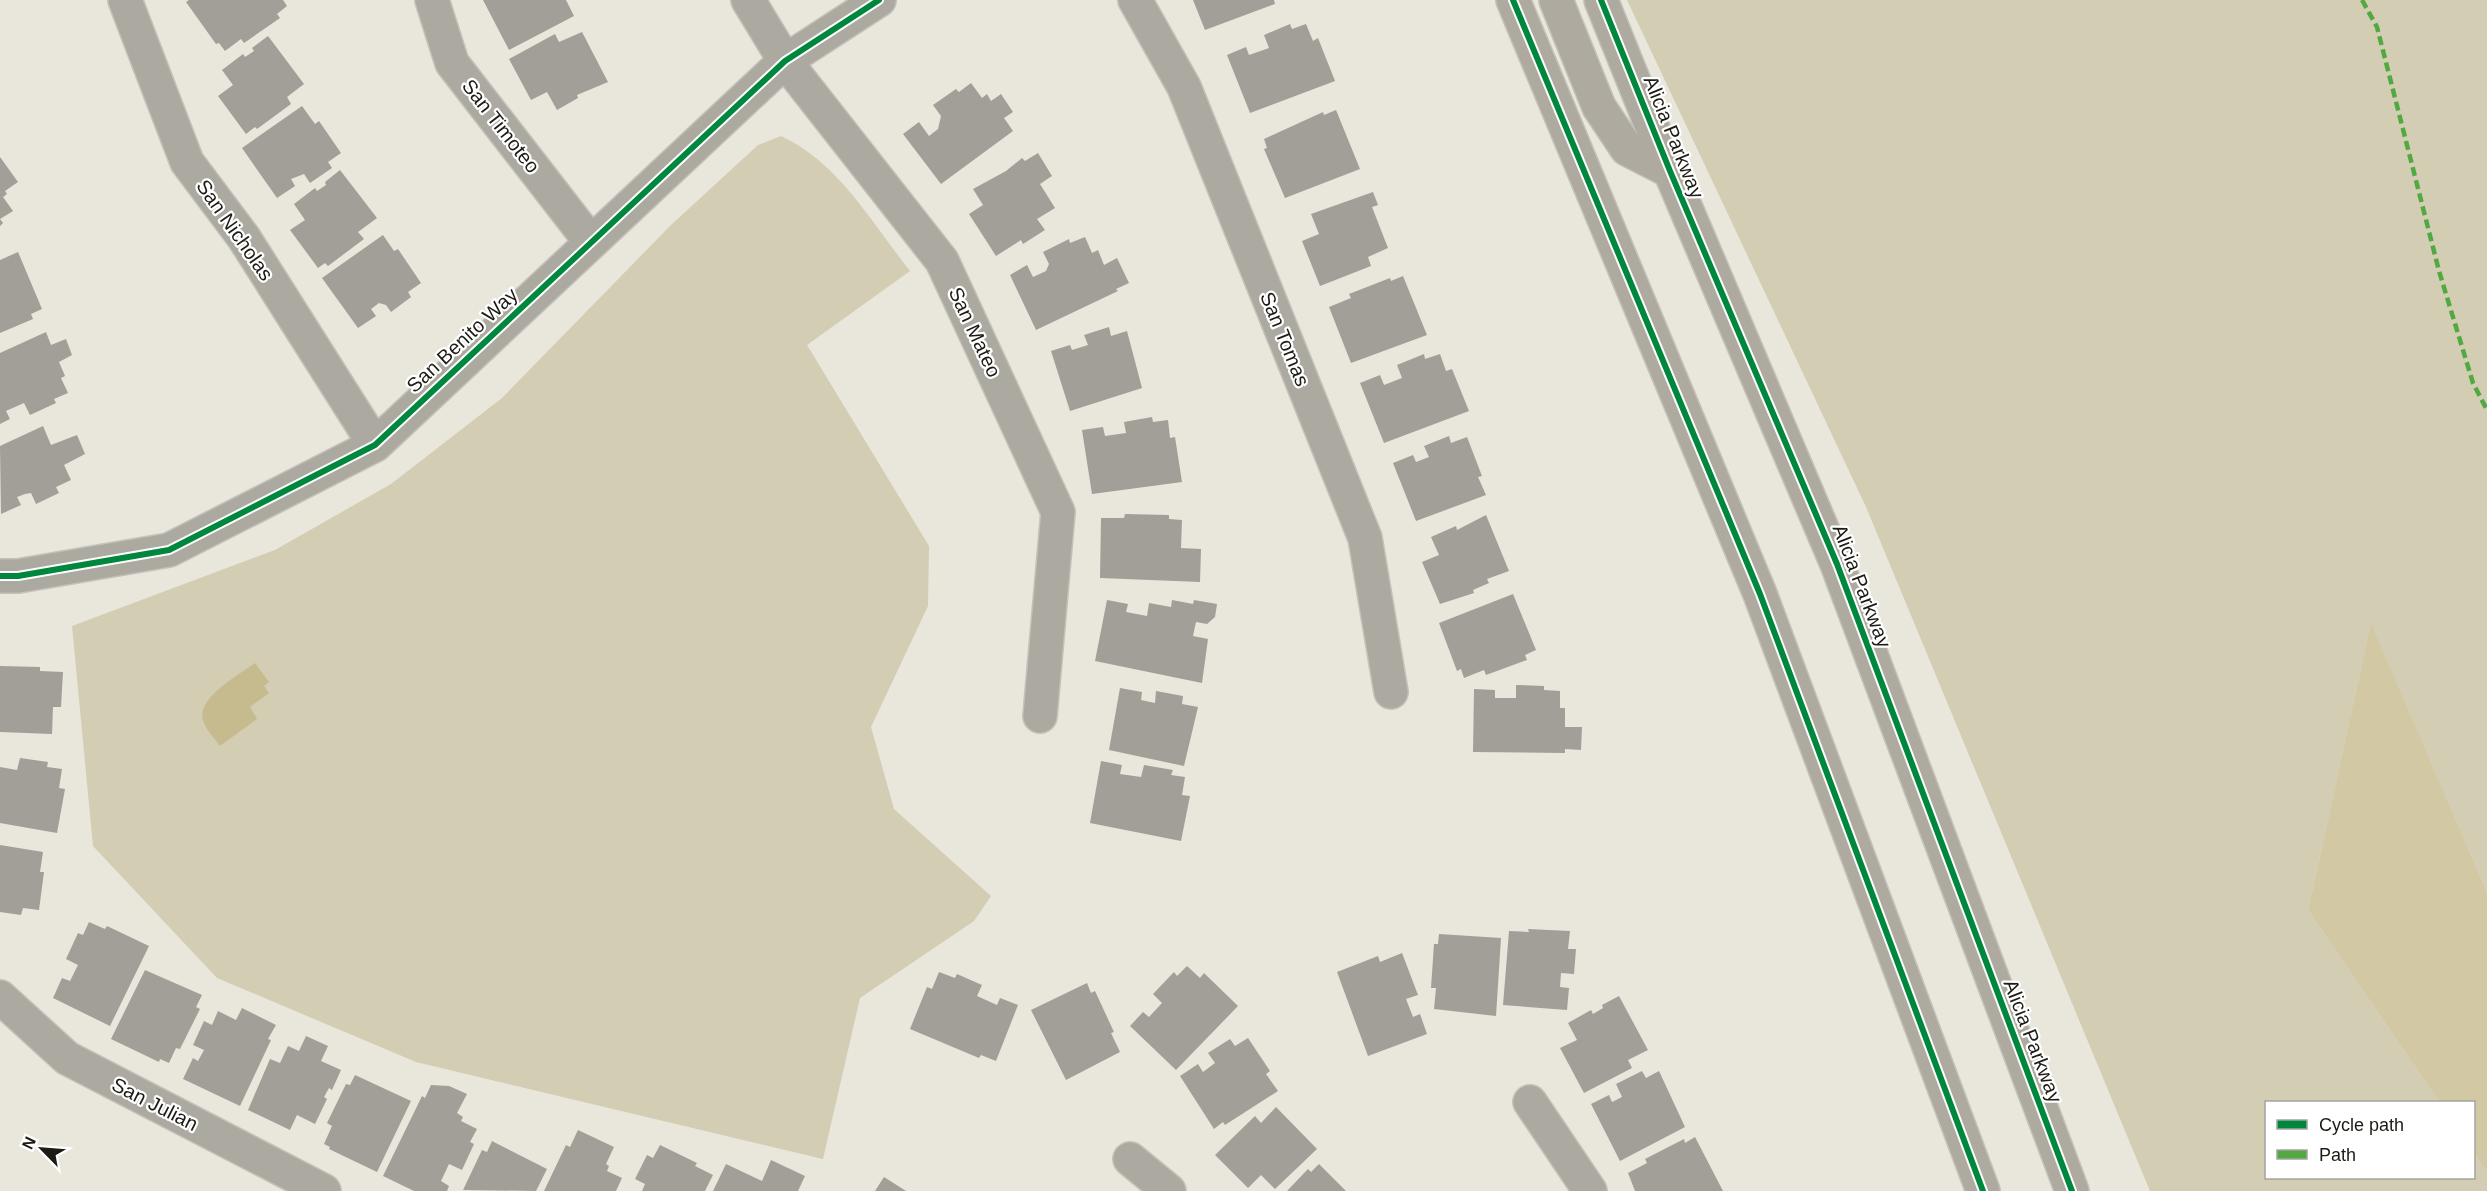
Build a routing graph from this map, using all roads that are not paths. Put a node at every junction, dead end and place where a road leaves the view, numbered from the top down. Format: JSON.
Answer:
{"nodes":[{"id":1,"x":125,"y":0,"type":"edge"},
{"id":2,"x":432,"y":0,"type":"edge"},
{"id":3,"x":748,"y":0,"type":"edge"},
{"id":4,"x":879,"y":0,"type":"edge"},
{"id":5,"x":1135,"y":0,"type":"edge"},
{"id":6,"x":1513,"y":0,"type":"edge"},
{"id":7,"x":1556,"y":0,"type":"edge"},
{"id":8,"x":1601,"y":0,"type":"edge"},
{"id":9,"x":784,"y":61,"type":"junction"},
{"id":10,"x":1670,"y":171,"type":"junction"},
{"id":11,"x":590,"y":242,"type":"junction"},
{"id":12,"x":375,"y":445,"type":"junction"},
{"id":13,"x":0,"y":576,"type":"edge"},
{"id":14,"x":1391,"y":692,"type":"dead end"},
{"id":15,"x":1040,"y":716,"type":"dead end"},
{"id":16,"x":0,"y":997,"type":"edge"},
{"id":17,"x":1530,"y":1102,"type":"dead end"},
{"id":18,"x":1130,"y":1159,"type":"dead end"},
{"id":19,"x":324,"y":1191,"type":"edge"},
{"id":20,"x":1169,"y":1191,"type":"edge"},
{"id":21,"x":1590,"y":1191,"type":"edge"},
{"id":22,"x":1983,"y":1191,"type":"edge"},
{"id":23,"x":2072,"y":1191,"type":"edge"}],
"edges":[{"from":1,"to":12,"type":"street","name":"San Nicholas"},
{"from":2,"to":11,"type":"street","name":"San Timoteo"},
{"from":3,"to":9,"type":"street","name":"San Mateo"},
{"from":4,"to":9,"type":"street","name":"San Benito Way"},
{"from":5,"to":14,"type":"street","name":"San Tomas"},
{"from":6,"to":22,"type":"main road"},
{"from":7,"to":10,"type":"main road"},
{"from":8,"to":10,"type":"main road","name":"Alicia Parkway"},
{"from":9,"to":11,"type":"street","name":"San Benito Way"},
{"from":9,"to":15,"type":"street","name":"San Mateo"},
{"from":10,"to":23,"type":"main road","name":"Alicia Parkway"},
{"from":11,"to":12,"type":"street","name":"San Benito Way"},
{"from":12,"to":13,"type":"street","name":"San Benito Way"},
{"from":16,"to":19,"type":"street","name":"San Julian"},
{"from":17,"to":21,"type":"street"},
{"from":18,"to":20,"type":"street"}]}
